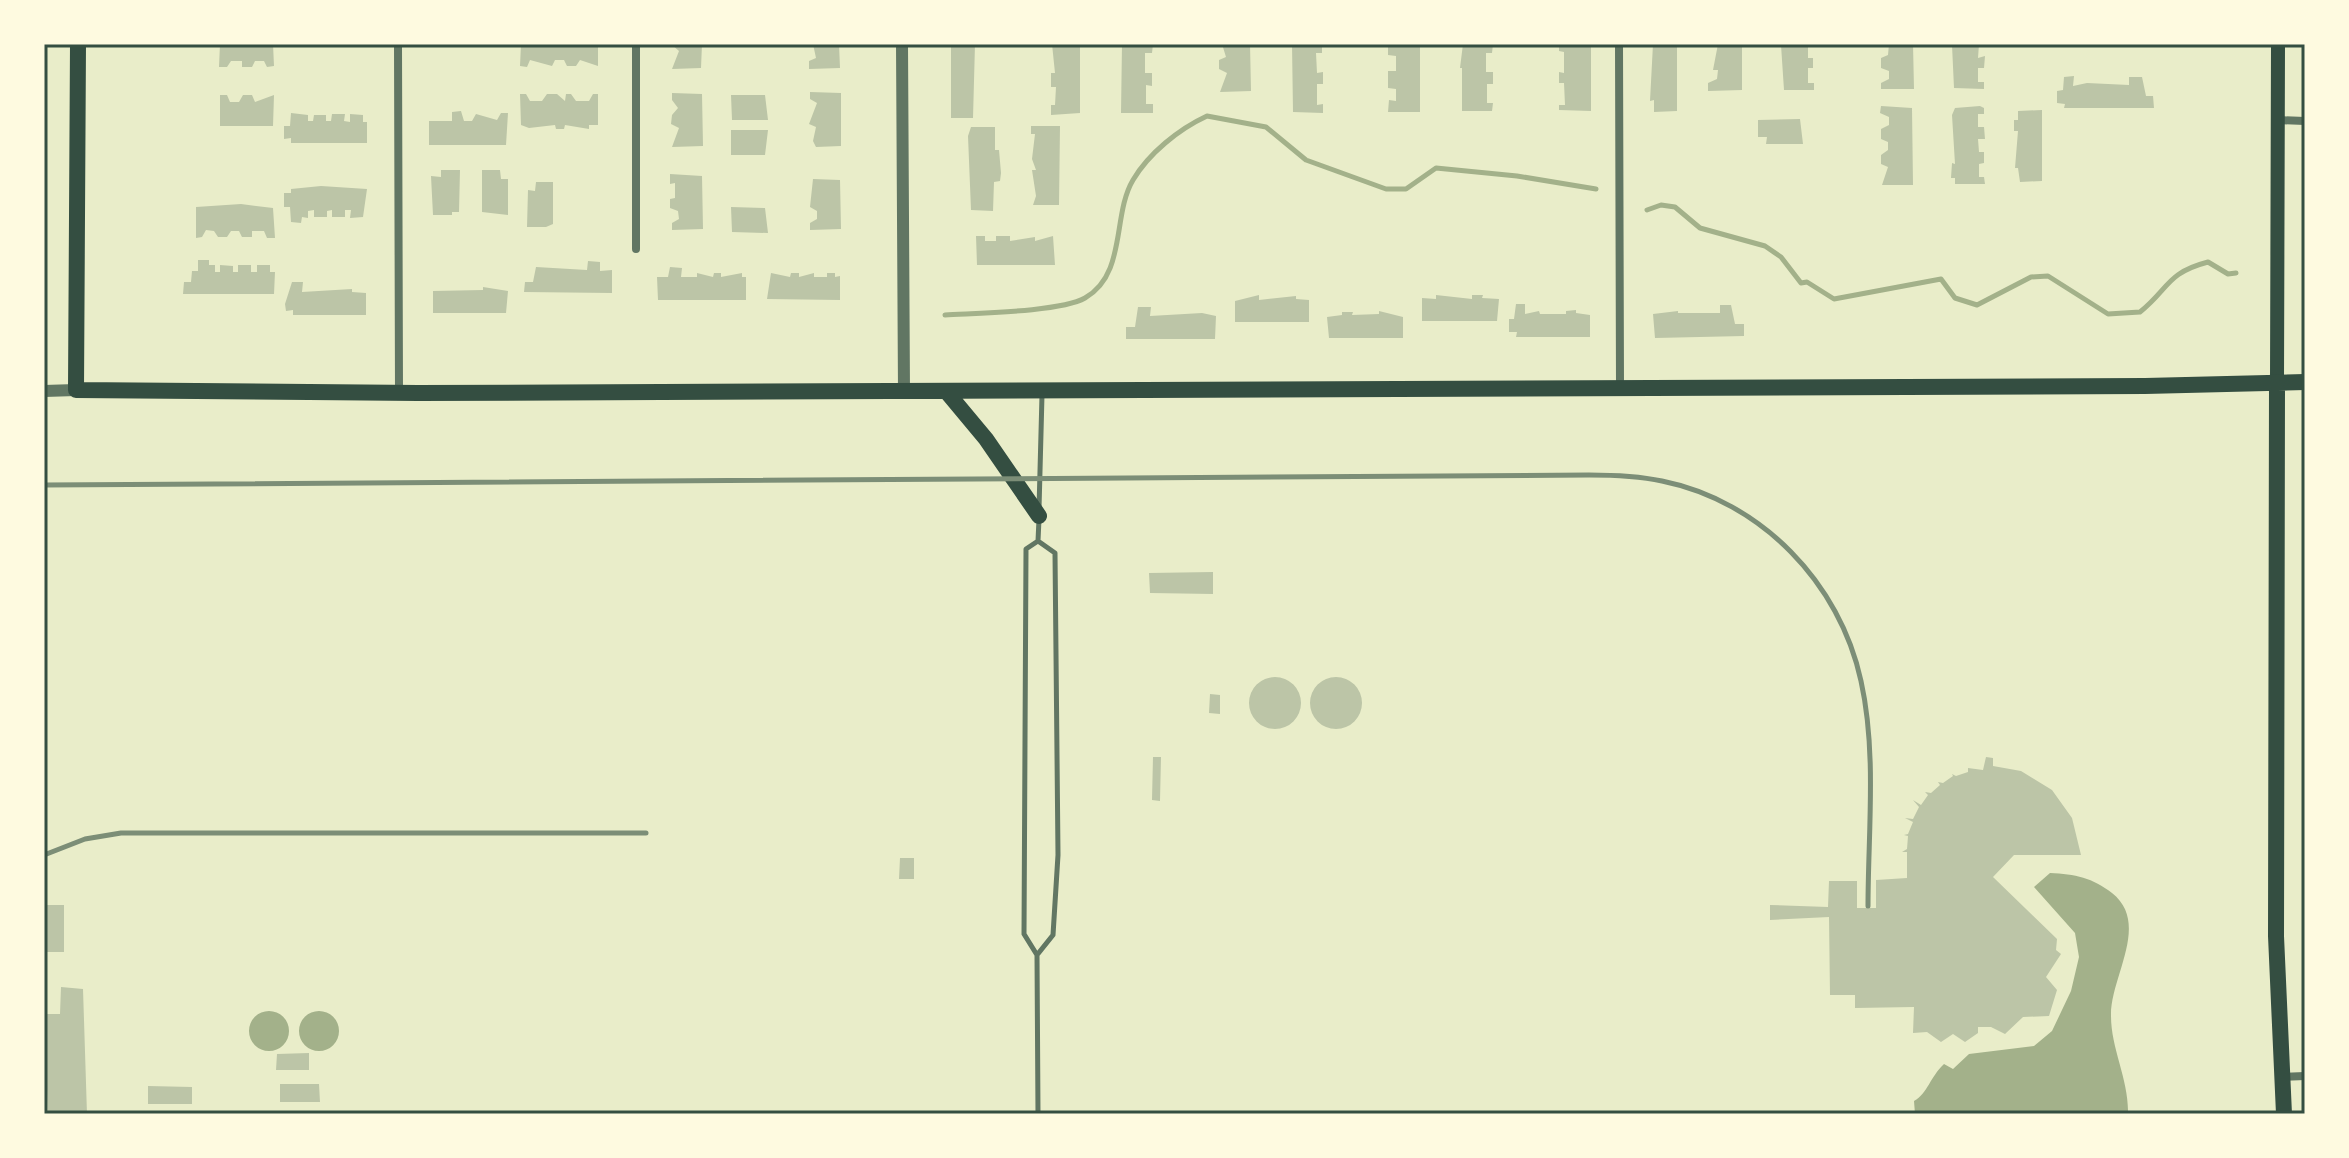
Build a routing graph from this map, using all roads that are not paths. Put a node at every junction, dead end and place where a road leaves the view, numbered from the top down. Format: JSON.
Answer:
{"nodes":[{"id":1,"x":78,"y":44,"type":"edge"},
{"id":2,"x":398,"y":44,"type":"edge"},
{"id":3,"x":636,"y":44,"type":"edge"},
{"id":4,"x":902,"y":44,"type":"edge"},
{"id":5,"x":1619,"y":44,"type":"edge"},
{"id":6,"x":2278,"y":44,"type":"edge"},
{"id":7,"x":2277,"y":120,"type":"junction"},
{"id":8,"x":2305,"y":121,"type":"edge"},
{"id":9,"x":636,"y":249,"type":"dead end"},
{"id":10,"x":2305,"y":382,"type":"edge"},
{"id":11,"x":2277,"y":383,"type":"junction"},
{"id":12,"x":1620,"y":387,"type":"junction"},
{"id":13,"x":76,"y":390,"type":"junction"},
{"id":14,"x":1042,"y":390,"type":"junction"},
{"id":15,"x":44,"y":391,"type":"edge"},
{"id":16,"x":904,"y":391,"type":"junction"},
{"id":17,"x":946,"y":391,"type":"junction"},
{"id":18,"x":399,"y":392,"type":"junction"},
{"id":19,"x":1039,"y":516,"type":"junction"},
{"id":20,"x":1038,"y":541,"type":"junction"},
{"id":21,"x":1037,"y":955,"type":"junction"},
{"id":22,"x":2305,"y":1076,"type":"edge"},
{"id":23,"x":2282,"y":1077,"type":"junction"},
{"id":24,"x":1038,"y":1114,"type":"edge"},
{"id":25,"x":2284,"y":1114,"type":"edge"}],
"edges":[{"from":1,"to":13,"type":"main road"},
{"from":2,"to":18,"type":"street"},
{"from":3,"to":9,"type":"street"},
{"from":4,"to":16,"type":"street"},
{"from":5,"to":12,"type":"street"},
{"from":6,"to":7,"type":"main road"},
{"from":7,"to":8,"type":"street"},
{"from":7,"to":11,"type":"main road"},
{"from":10,"to":11,"type":"main road"},
{"from":11,"to":12,"type":"main road"},
{"from":11,"to":23,"type":"main road"},
{"from":12,"to":14,"type":"main road"},
{"from":13,"to":15,"type":"street"},
{"from":13,"to":18,"type":"main road"},
{"from":14,"to":17,"type":"main road"},
{"from":14,"to":19,"type":"lane"},
{"from":16,"to":17,"type":"main road"},
{"from":16,"to":18,"type":"main road"},
{"from":17,"to":19,"type":"main road"},
{"from":19,"to":20,"type":"lane"},
{"from":20,"to":21,"type":"lane"},
{"from":20,"to":21,"type":"lane"},
{"from":21,"to":24,"type":"lane"},
{"from":22,"to":23,"type":"street"},
{"from":23,"to":25,"type":"main road"}]}
